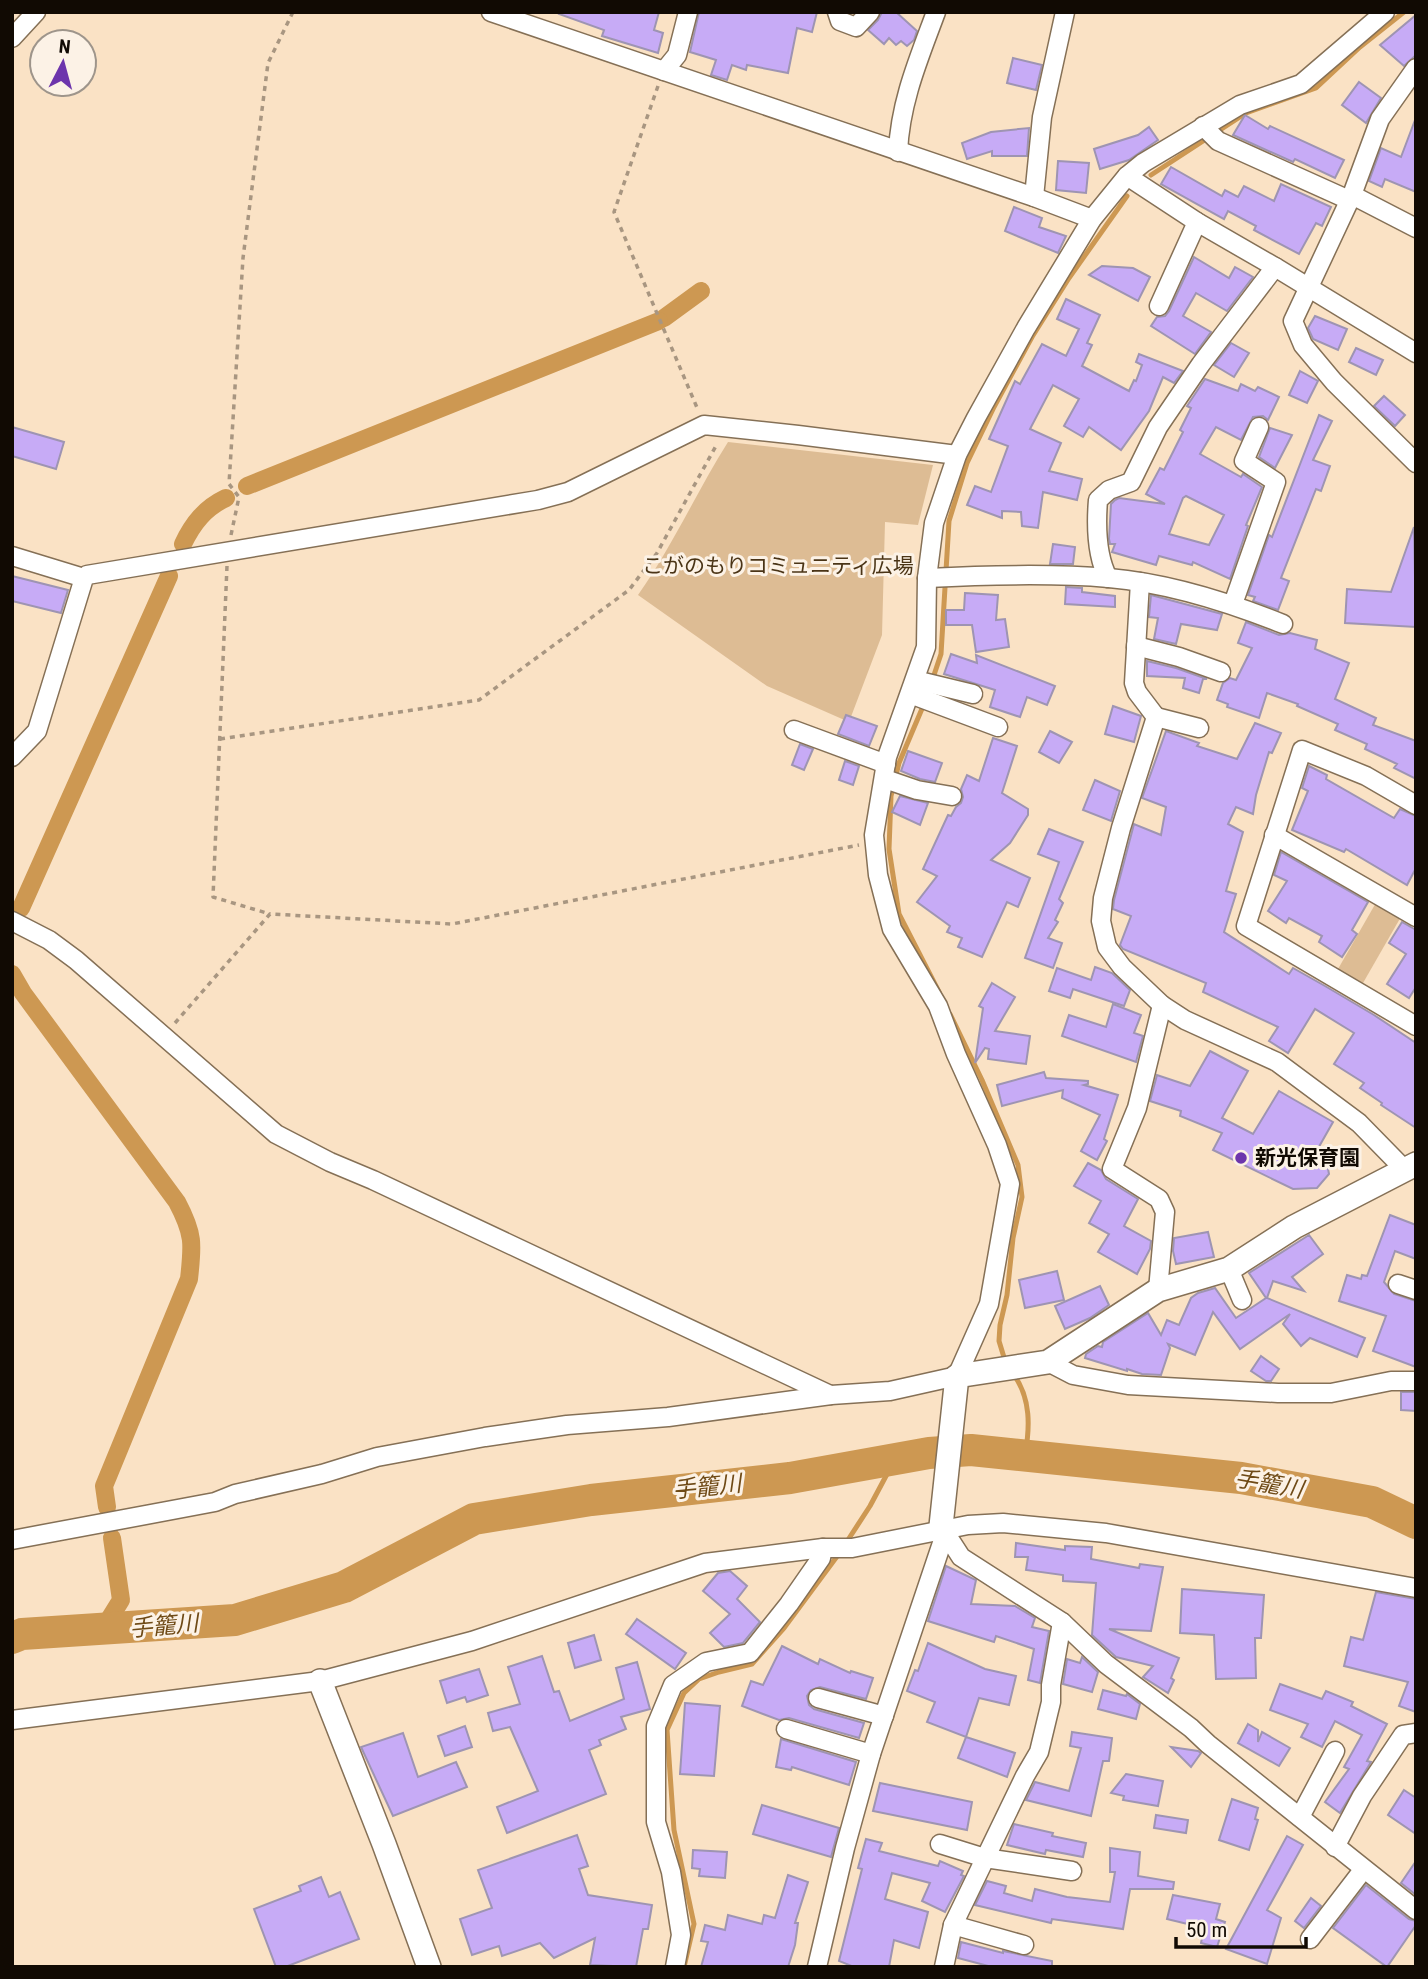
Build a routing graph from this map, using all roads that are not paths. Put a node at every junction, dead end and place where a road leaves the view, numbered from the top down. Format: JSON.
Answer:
{"nodes":[{"id":1,"x":36,"y":12,"type":"edge"},
{"id":2,"x":491,"y":12,"type":"edge"},
{"id":3,"x":688,"y":12,"type":"edge"},
{"id":4,"x":837,"y":12,"type":"edge"},
{"id":5,"x":870,"y":12,"type":"edge"},
{"id":6,"x":936,"y":12,"type":"edge"},
{"id":7,"x":1065,"y":12,"type":"edge"},
{"id":8,"x":1385,"y":12,"type":"edge"},
{"id":9,"x":12,"y":38,"type":"edge"},
{"id":10,"x":1416,"y":68,"type":"edge"},
{"id":11,"x":664,"y":71,"type":"junction"},
{"id":12,"x":1209,"y":133,"type":"junction"},
{"id":13,"x":898,"y":152,"type":"junction"},
{"id":14,"x":1127,"y":176,"type":"junction"},
{"id":15,"x":1034,"y":197,"type":"junction"},
{"id":16,"x":1351,"y":198,"type":"junction"},
{"id":17,"x":1092,"y":219,"type":"junction"},
{"id":18,"x":1196,"y":222,"type":"junction"},
{"id":19,"x":1416,"y":228,"type":"edge"},
{"id":20,"x":1275,"y":267,"type":"junction"},
{"id":21,"x":1308,"y":289,"type":"junction"},
{"id":22,"x":1159,"y":306,"type":"dead end"},
{"id":23,"x":1416,"y":353,"type":"edge"},
{"id":24,"x":1259,"y":427,"type":"dead end"},
{"id":25,"x":957,"y":455,"type":"junction"},
{"id":26,"x":1416,"y":463,"type":"edge"},
{"id":27,"x":12,"y":556,"type":"edge"},
{"id":28,"x":84,"y":578,"type":"junction"},
{"id":29,"x":930,"y":578,"type":"junction"},
{"id":30,"x":1108,"y":578,"type":"junction"},
{"id":31,"x":1140,"y":582,"type":"junction"},
{"id":32,"x":1233,"y":604,"type":"junction"},
{"id":33,"x":1283,"y":624,"type":"dead end"},
{"id":34,"x":1136,"y":646,"type":"junction"},
{"id":35,"x":1221,"y":672,"type":"dead end"},
{"id":36,"x":915,"y":688,"type":"junction"},
{"id":37,"x":973,"y":694,"type":"dead end"},
{"id":38,"x":940,"y":696,"type":"junction"},
{"id":39,"x":1156,"y":717,"type":"junction"},
{"id":40,"x":998,"y":727,"type":"dead end"},
{"id":41,"x":1199,"y":728,"type":"dead end"},
{"id":42,"x":794,"y":730,"type":"dead end"},
{"id":43,"x":12,"y":757,"type":"edge"},
{"id":44,"x":886,"y":771,"type":"junction"},
{"id":45,"x":952,"y":796,"type":"dead end"},
{"id":46,"x":1416,"y":805,"type":"edge"},
{"id":47,"x":1273,"y":835,"type":"junction"},
{"id":48,"x":1416,"y":917,"type":"edge"},
{"id":49,"x":12,"y":921,"type":"edge"},
{"id":50,"x":1162,"y":1006,"type":"junction"},
{"id":51,"x":1416,"y":1026,"type":"edge"},
{"id":52,"x":1410,"y":1167,"type":"edge"},
{"id":53,"x":1229,"y":1269,"type":"junction"},
{"id":54,"x":1398,"y":1284,"type":"dead end"},
{"id":55,"x":1158,"y":1290,"type":"junction"},
{"id":56,"x":1416,"y":1290,"type":"edge"},
{"id":57,"x":1242,"y":1300,"type":"dead end"},
{"id":58,"x":1048,"y":1362,"type":"junction"},
{"id":59,"x":957,"y":1376,"type":"junction"},
{"id":60,"x":1416,"y":1381,"type":"edge"},
{"id":61,"x":831,"y":1395,"type":"junction"},
{"id":62,"x":943,"y":1529,"type":"junction"},
{"id":63,"x":12,"y":1540,"type":"edge"},
{"id":64,"x":836,"y":1548,"type":"junction"},
{"id":65,"x":1416,"y":1588,"type":"edge"},
{"id":66,"x":1062,"y":1622,"type":"junction"},
{"id":67,"x":320,"y":1681,"type":"junction"},
{"id":68,"x":818,"y":1698,"type":"dead end"},
{"id":69,"x":884,"y":1716,"type":"junction"},
{"id":70,"x":12,"y":1720,"type":"edge"},
{"id":71,"x":786,"y":1729,"type":"dead end"},
{"id":72,"x":1416,"y":1733,"type":"edge"},
{"id":73,"x":1335,"y":1751,"type":"dead end"},
{"id":74,"x":871,"y":1754,"type":"junction"},
{"id":75,"x":1300,"y":1817,"type":"junction"},
{"id":76,"x":940,"y":1844,"type":"dead end"},
{"id":77,"x":1335,"y":1847,"type":"junction"},
{"id":78,"x":985,"y":1858,"type":"junction"},
{"id":79,"x":1363,"y":1870,"type":"junction"},
{"id":80,"x":1072,"y":1871,"type":"dead end"},
{"id":81,"x":1416,"y":1910,"type":"edge"},
{"id":82,"x":953,"y":1925,"type":"junction"},
{"id":83,"x":1310,"y":1939,"type":"dead end"},
{"id":84,"x":1024,"y":1945,"type":"dead end"},
{"id":85,"x":429,"y":1967,"type":"edge"},
{"id":86,"x":674,"y":1967,"type":"edge"},
{"id":87,"x":817,"y":1967,"type":"edge"},
{"id":88,"x":944,"y":1967,"type":"edge"}],
"edges":[{"from":1,"to":9,"type":"street"},
{"from":2,"to":11,"type":"street"},
{"from":3,"to":11,"type":"street"},
{"from":4,"to":5,"type":"street"},
{"from":6,"to":13,"type":"street"},
{"from":7,"to":15,"type":"street"},
{"from":8,"to":12,"type":"street"},
{"from":10,"to":16,"type":"street"},
{"from":11,"to":13,"type":"street"},
{"from":12,"to":14,"type":"street"},
{"from":12,"to":16,"type":"street"},
{"from":13,"to":15,"type":"street"},
{"from":14,"to":17,"type":"street"},
{"from":14,"to":18,"type":"street"},
{"from":15,"to":17,"type":"street"},
{"from":16,"to":19,"type":"street"},
{"from":16,"to":21,"type":"street"},
{"from":17,"to":25,"type":"street"},
{"from":18,"to":20,"type":"street"},
{"from":18,"to":22,"type":"street"},
{"from":20,"to":21,"type":"street"},
{"from":20,"to":30,"type":"street"},
{"from":21,"to":23,"type":"street"},
{"from":21,"to":26,"type":"street"},
{"from":24,"to":32,"type":"street"},
{"from":25,"to":28,"type":"street"},
{"from":25,"to":29,"type":"street"},
{"from":27,"to":28,"type":"street"},
{"from":28,"to":43,"type":"street"},
{"from":29,"to":30,"type":"street"},
{"from":29,"to":36,"type":"street"},
{"from":30,"to":31,"type":"street"},
{"from":31,"to":32,"type":"street"},
{"from":31,"to":34,"type":"street"},
{"from":32,"to":33,"type":"street"},
{"from":34,"to":35,"type":"street"},
{"from":34,"to":39,"type":"street"},
{"from":36,"to":38,"type":"street"},
{"from":36,"to":44,"type":"street"},
{"from":37,"to":38,"type":"street"},
{"from":38,"to":40,"type":"street"},
{"from":39,"to":41,"type":"street"},
{"from":39,"to":50,"type":"street"},
{"from":42,"to":44,"type":"street"},
{"from":44,"to":45,"type":"street"},
{"from":44,"to":59,"type":"street"},
{"from":46,"to":47,"type":"street"},
{"from":47,"to":48,"type":"street"},
{"from":47,"to":51,"type":"street"},
{"from":49,"to":61,"type":"street"},
{"from":50,"to":52,"type":"street"},
{"from":50,"to":55,"type":"street"},
{"from":52,"to":53,"type":"street"},
{"from":53,"to":55,"type":"street"},
{"from":53,"to":57,"type":"street"},
{"from":54,"to":56,"type":"street"},
{"from":55,"to":58,"type":"street"},
{"from":58,"to":59,"type":"street"},
{"from":58,"to":60,"type":"street"},
{"from":59,"to":61,"type":"street"},
{"from":59,"to":62,"type":"street"},
{"from":61,"to":63,"type":"street"},
{"from":62,"to":64,"type":"street"},
{"from":62,"to":65,"type":"street"},
{"from":62,"to":66,"type":"street"},
{"from":62,"to":69,"type":"street"},
{"from":64,"to":67,"type":"street"},
{"from":64,"to":86,"type":"street"},
{"from":66,"to":75,"type":"street"},
{"from":66,"to":78,"type":"street"},
{"from":67,"to":70,"type":"street"},
{"from":67,"to":85,"type":"street"},
{"from":68,"to":69,"type":"street"},
{"from":69,"to":74,"type":"street"},
{"from":71,"to":74,"type":"street"},
{"from":72,"to":77,"type":"street"},
{"from":73,"to":75,"type":"street"},
{"from":74,"to":87,"type":"street"},
{"from":75,"to":77,"type":"street"},
{"from":76,"to":78,"type":"street"},
{"from":77,"to":79,"type":"street"},
{"from":78,"to":80,"type":"street"},
{"from":78,"to":82,"type":"street"},
{"from":79,"to":81,"type":"street"},
{"from":79,"to":83,"type":"street"},
{"from":82,"to":84,"type":"street"},
{"from":82,"to":88,"type":"street"}]}
